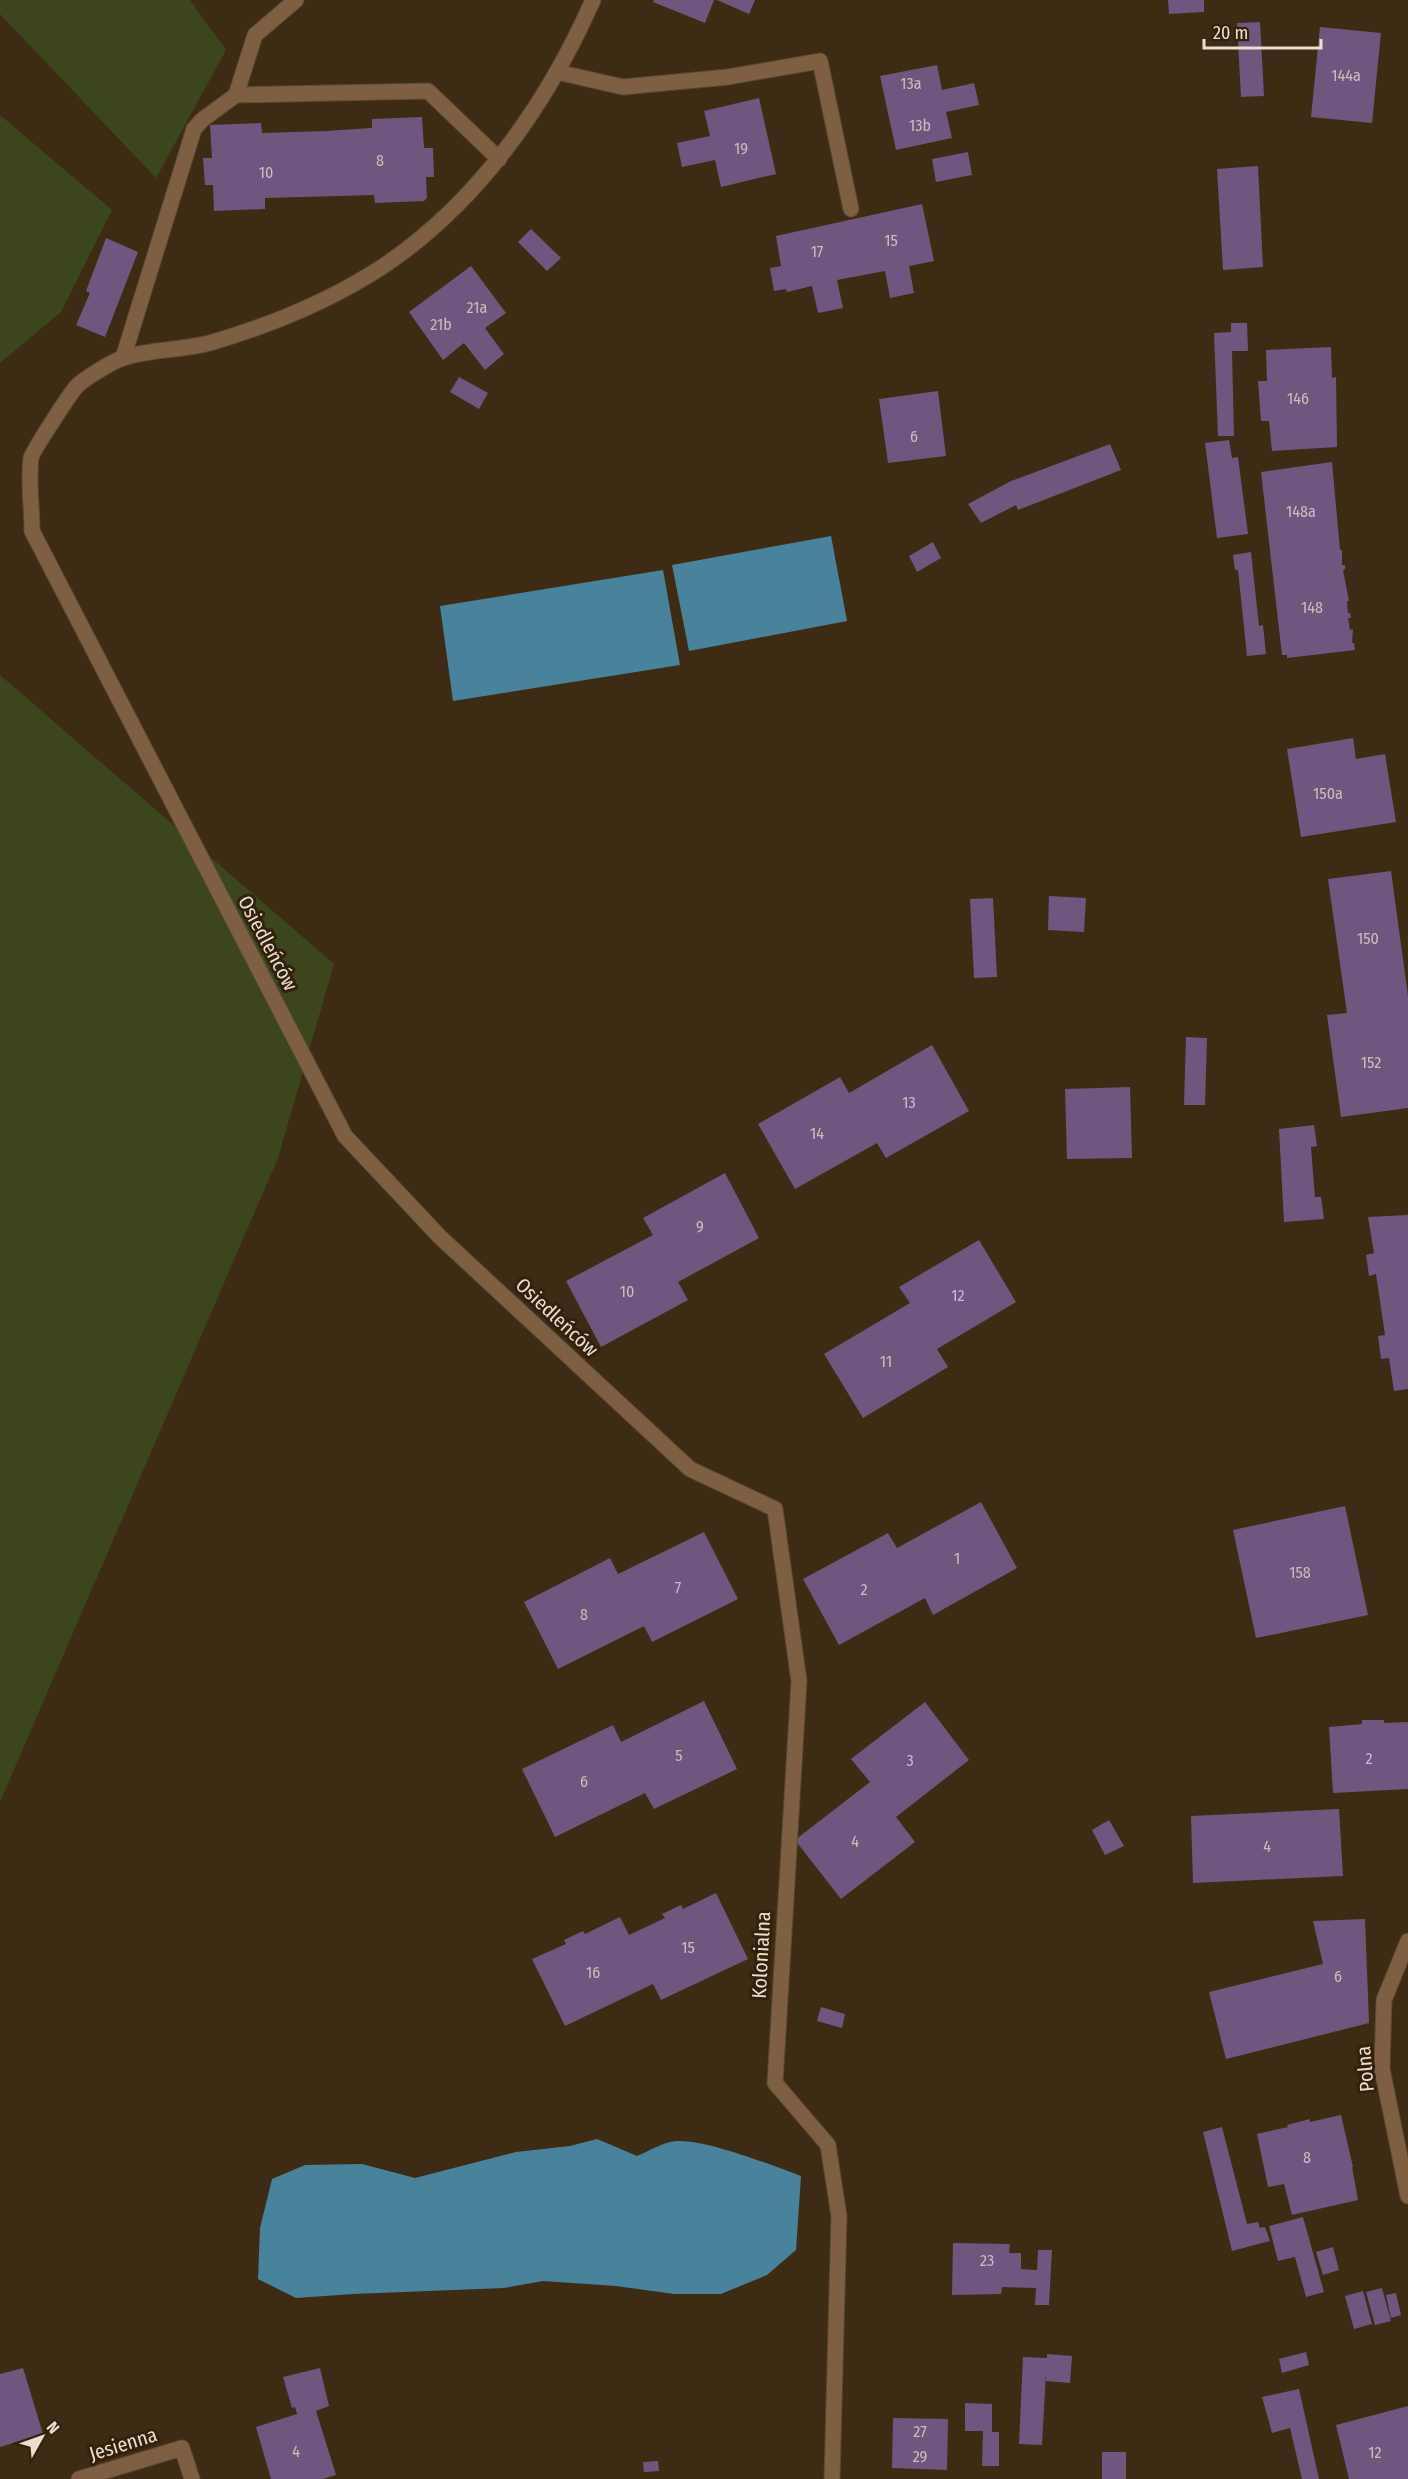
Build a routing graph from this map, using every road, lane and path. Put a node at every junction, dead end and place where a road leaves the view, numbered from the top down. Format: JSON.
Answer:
{"nodes":[{"id":1,"x":296,"y":0,"type":"edge"},
{"id":2,"x":593,"y":0,"type":"edge"},
{"id":3,"x":557,"y":72,"type":"junction"},
{"id":4,"x":236,"y":95,"type":"junction"},
{"id":5,"x":499,"y":159,"type":"junction"},
{"id":6,"x":851,"y":209,"type":"dead end"},
{"id":7,"x":123,"y":358,"type":"junction"},
{"id":8,"x":690,"y":1469,"type":"joint"},
{"id":9,"x":1408,"y":1941,"type":"edge"},
{"id":10,"x":1408,"y":2196,"type":"edge"},
{"id":11,"x":79,"y":2479,"type":"edge"},
{"id":12,"x":192,"y":2479,"type":"edge"},
{"id":13,"x":832,"y":2479,"type":"edge"}],
"edges":[{"from":1,"to":4,"type":"street"},
{"from":2,"to":3,"type":"street"},
{"from":3,"to":5,"type":"street"},
{"from":3,"to":6,"type":"street"},
{"from":4,"to":5,"type":"street"},
{"from":4,"to":7,"type":"street"},
{"from":5,"to":7,"type":"street"},
{"from":7,"to":8,"type":"street","name":"Osiedleńców"},
{"from":8,"to":13,"type":"street","name":"Kolonialna"},
{"from":9,"to":10,"type":"street","name":"Polna"},
{"from":11,"to":12,"type":"street","name":"Jesienna"}]}
